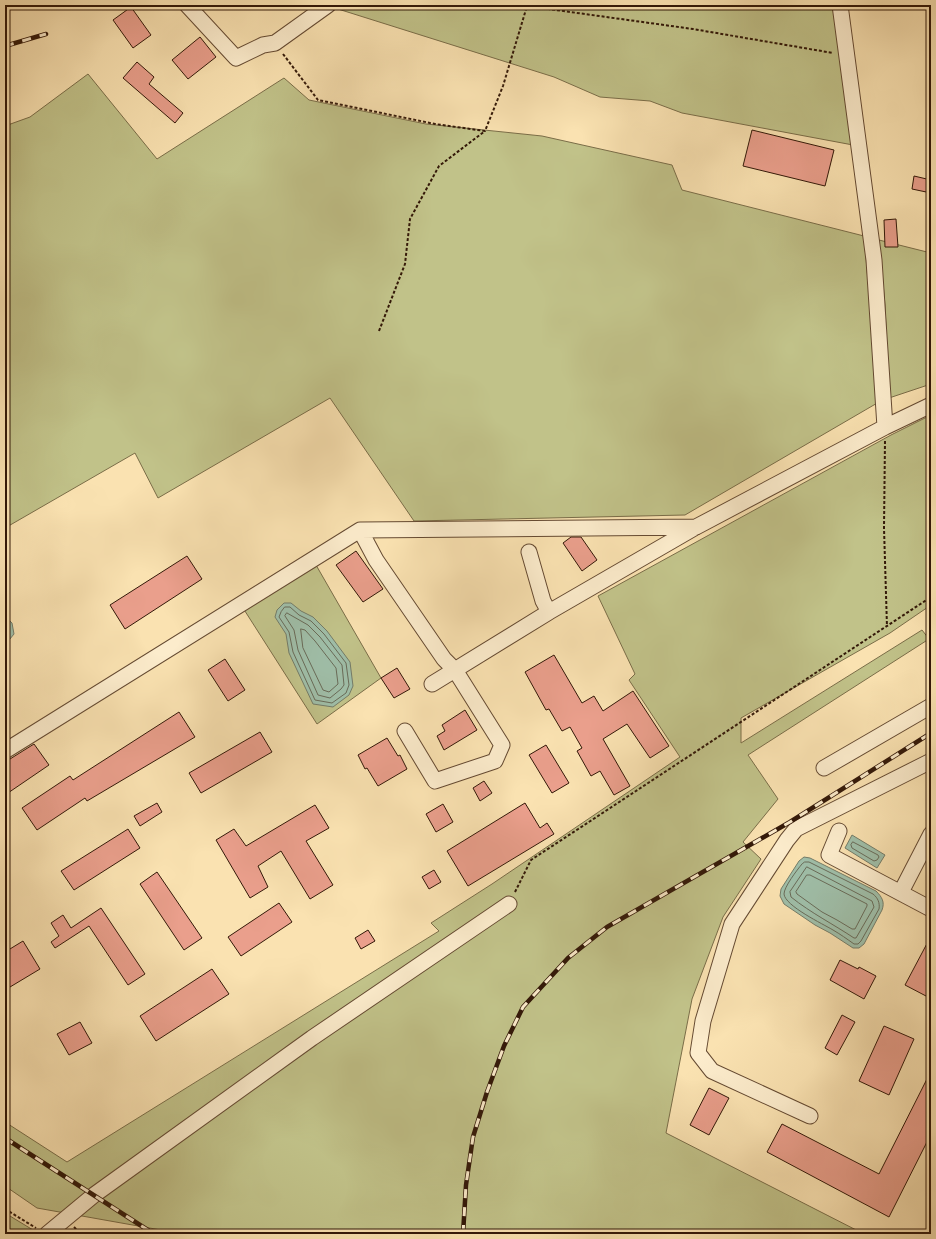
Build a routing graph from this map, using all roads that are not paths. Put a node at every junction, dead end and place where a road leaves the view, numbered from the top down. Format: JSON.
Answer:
{"nodes":[{"id":1,"x":187,"y":5,"type":"edge"},
{"id":2,"x":328,"y":5,"type":"edge"},
{"id":3,"x":840,"y":5,"type":"edge"},
{"id":4,"x":931,"y":405,"type":"edge"},
{"id":5,"x":886,"y":427,"type":"junction"},
{"id":6,"x":696,"y":527,"type":"junction"},
{"id":7,"x":360,"y":530,"type":"junction"},
{"id":8,"x":529,"y":552,"type":"dead end"},
{"id":9,"x":549,"y":612,"type":"junction"},
{"id":10,"x":455,"y":670,"type":"junction"},
{"id":11,"x":432,"y":684,"type":"dead end"},
{"id":12,"x":931,"y":706,"type":"edge"},
{"id":13,"x":405,"y":731,"type":"dead end"},
{"id":14,"x":5,"y":751,"type":"edge"},
{"id":15,"x":931,"y":761,"type":"edge"},
{"id":16,"x":824,"y":768,"type":"dead end"},
{"id":17,"x":838,"y":831,"type":"dead end"},
{"id":18,"x":931,"y":834,"type":"edge"},
{"id":19,"x":901,"y":892,"type":"junction"},
{"id":20,"x":509,"y":904,"type":"road end"},
{"id":21,"x":931,"y":909,"type":"edge"},
{"id":22,"x":810,"y":1116,"type":"dead end"},
{"id":23,"x":42,"y":1231,"type":"edge"}],
"edges":[{"from":1,"to":2,"type":"street"},
{"from":3,"to":5,"type":"street"},
{"from":4,"to":5,"type":"street"},
{"from":5,"to":6,"type":"street"},
{"from":6,"to":7,"type":"street"},
{"from":6,"to":9,"type":"street"},
{"from":7,"to":10,"type":"street"},
{"from":7,"to":14,"type":"street"},
{"from":8,"to":9,"type":"street"},
{"from":9,"to":10,"type":"street"},
{"from":10,"to":11,"type":"street"},
{"from":10,"to":13,"type":"street"},
{"from":12,"to":16,"type":"street"},
{"from":15,"to":22,"type":"street"},
{"from":17,"to":19,"type":"street"},
{"from":18,"to":19,"type":"street"},
{"from":19,"to":21,"type":"street"},
{"from":20,"to":23,"type":"street"}]}
